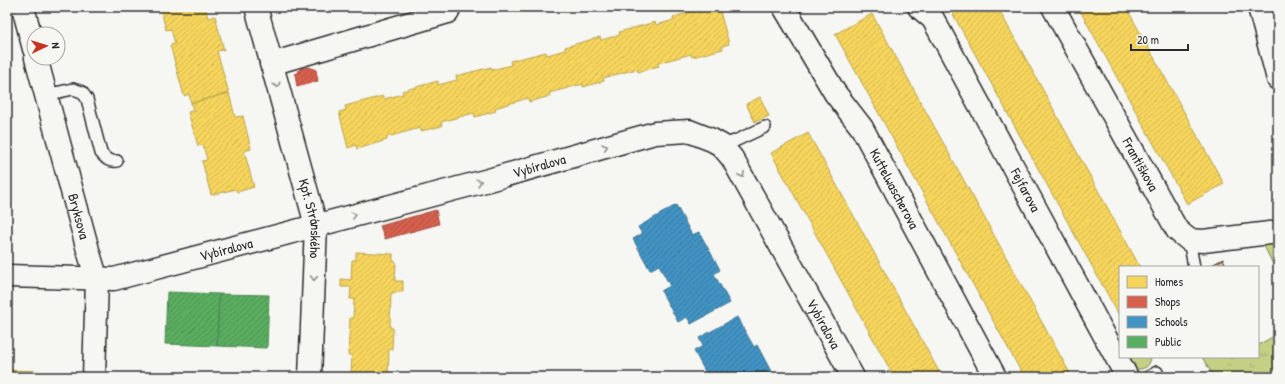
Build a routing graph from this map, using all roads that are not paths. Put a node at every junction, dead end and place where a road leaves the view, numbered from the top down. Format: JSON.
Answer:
{"nodes":[{"id":1,"x":23,"y":7,"type":"edge"},
{"id":2,"x":256,"y":7,"type":"edge"},
{"id":3,"x":784,"y":7,"type":"edge"},
{"id":4,"x":919,"y":7,"type":"edge"},
{"id":5,"x":1053,"y":7,"type":"edge"},
{"id":6,"x":1259,"y":7,"type":"edge"},
{"id":7,"x":448,"y":12,"type":"dead end"},
{"id":8,"x":28,"y":26,"type":"edge"},
{"id":9,"x":271,"y":64,"type":"junction"},
{"id":10,"x":38,"y":66,"type":"edge"},
{"id":11,"x":1278,"y":80,"type":"edge"},
{"id":12,"x":46,"y":95,"type":"junction"},
{"id":13,"x":765,"y":127,"type":"dead end"},
{"id":14,"x":721,"y":146,"type":"junction"},
{"id":15,"x":117,"y":161,"type":"dead end"},
{"id":16,"x":316,"y":225,"type":"junction"},
{"id":17,"x":1278,"y":232,"type":"edge"},
{"id":18,"x":1189,"y":240,"type":"junction"},
{"id":19,"x":1194,"y":266,"type":"edge"},
{"id":20,"x":7,"y":276,"type":"edge"},
{"id":21,"x":97,"y":280,"type":"junction"},
{"id":22,"x":94,"y":377,"type":"edge"},
{"id":23,"x":310,"y":377,"type":"edge"},
{"id":24,"x":853,"y":377,"type":"edge"},
{"id":25,"x":995,"y":377,"type":"edge"},
{"id":26,"x":1126,"y":377,"type":"edge"}],
"edges":[{"from":1,"to":8,"type":"street"},
{"from":2,"to":9,"type":"street","name":"Kpt. Stránského"},
{"from":3,"to":25,"type":"street","name":"Kuttelwascherova"},
{"from":4,"to":26,"type":"street","name":"Fejfarova"},
{"from":5,"to":18,"type":"street","name":"Františkova"},
{"from":6,"to":11,"type":"street"},
{"from":7,"to":9,"type":"street"},
{"from":9,"to":16,"type":"street","name":"Kpt. Stránského","one_way":true},
{"from":10,"to":12,"type":"street","name":"Bryksova"},
{"from":12,"to":15,"type":"lane"},
{"from":12,"to":21,"type":"street","name":"Bryksova"},
{"from":13,"to":14,"type":"lane"},
{"from":16,"to":14,"type":"street","name":"Vybíralova","one_way":true},
{"from":14,"to":24,"type":"street","name":"Vybíralova","one_way":true},
{"from":16,"to":21,"type":"street","name":"Vybíralova"},
{"from":16,"to":23,"type":"street","name":"Kpt. Stránského","one_way":true},
{"from":17,"to":18,"type":"street"},
{"from":18,"to":19,"type":"lane"},
{"from":20,"to":21,"type":"street","name":"Vybíralova"},
{"from":21,"to":22,"type":"street","name":"Bryksova"}]}
